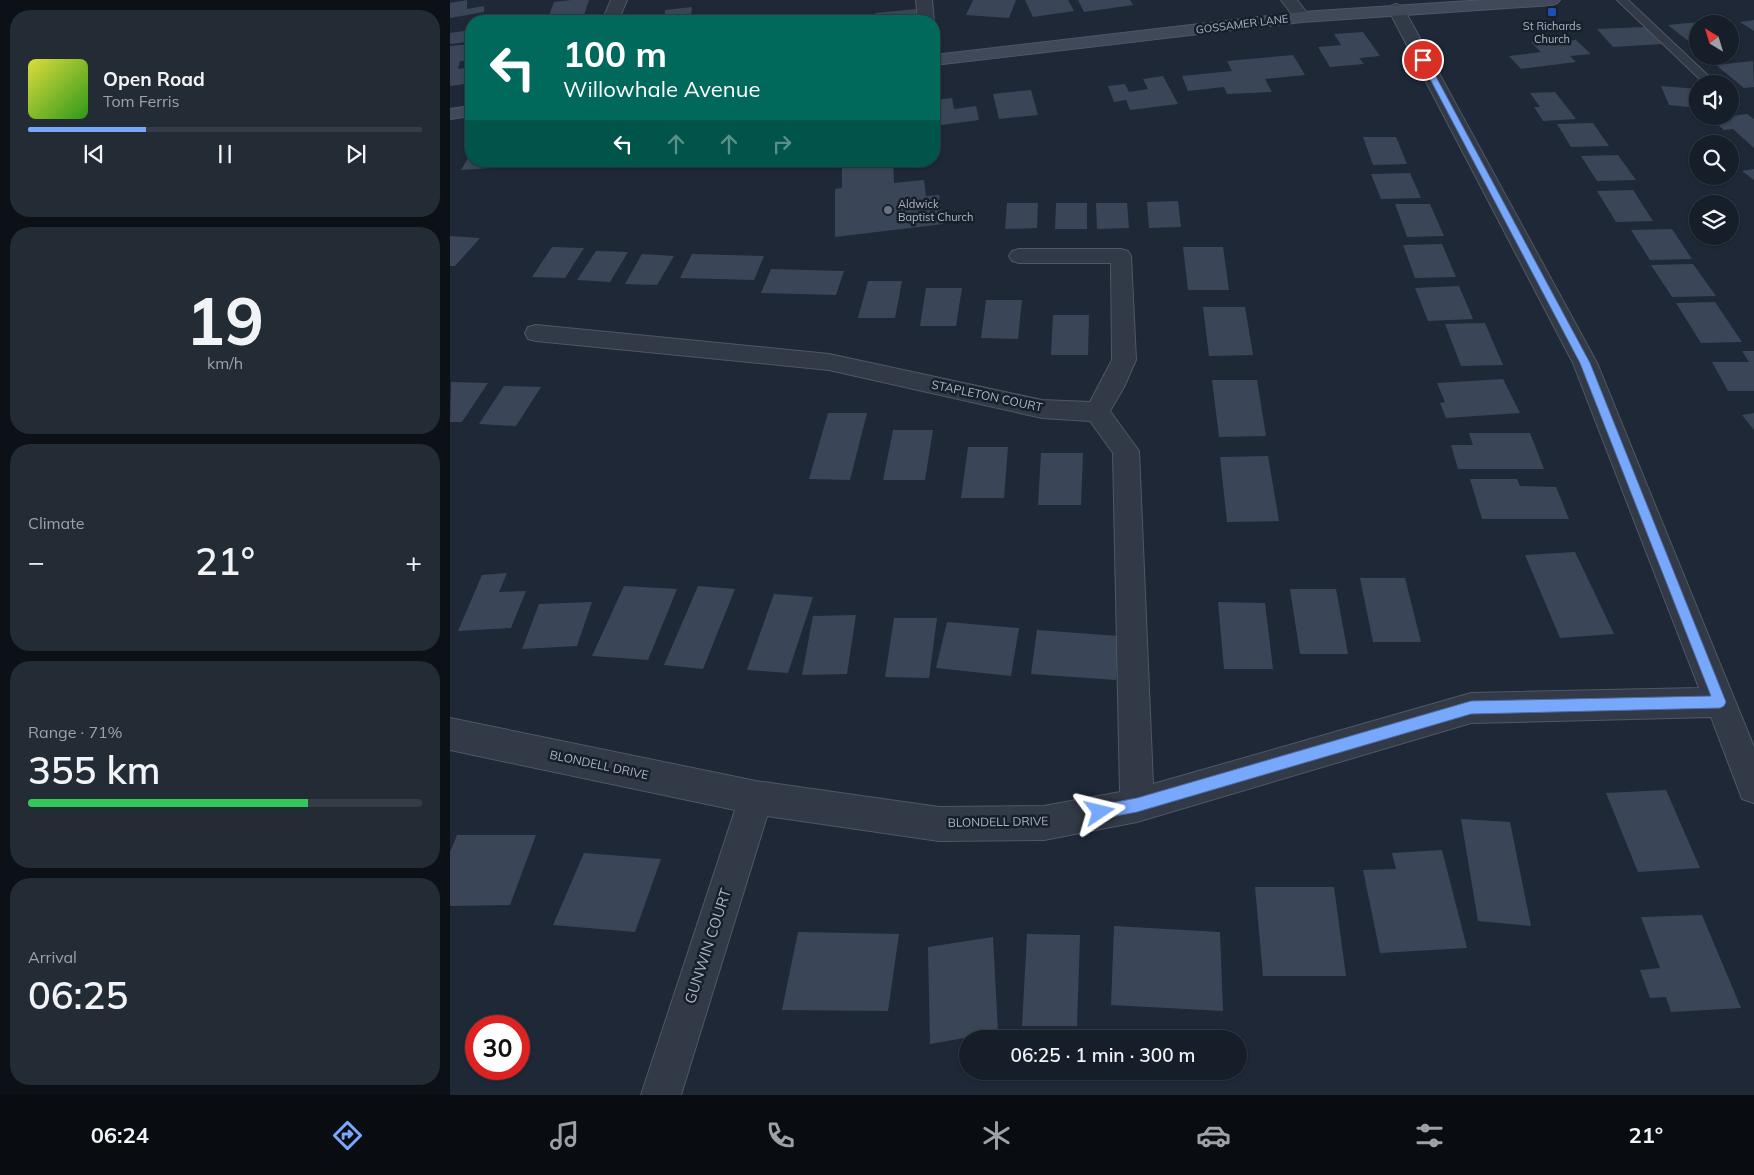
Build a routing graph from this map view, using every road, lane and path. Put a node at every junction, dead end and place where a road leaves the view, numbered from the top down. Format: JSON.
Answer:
{"nodes":[{"id":1,"x":619,"y":0,"type":"edge"},
{"id":2,"x":924,"y":0,"type":"edge"},
{"id":3,"x":1289,"y":0,"type":"edge"},
{"id":4,"x":1552,"y":0,"type":"edge"},
{"id":5,"x":1622,"y":0,"type":"edge"},
{"id":6,"x":1501,"y":1,"type":"edge"},
{"id":7,"x":1396,"y":10,"type":"junction"},
{"id":8,"x":613,"y":15,"type":"edge"},
{"id":9,"x":925,"y":15,"type":"edge"},
{"id":10,"x":1302,"y":17,"type":"junction"},
{"id":11,"x":940,"y":59,"type":"edge"},
{"id":12,"x":1702,"y":75,"type":"edge"},
{"id":13,"x":465,"y":112,"type":"edge"},
{"id":14,"x":450,"y":114,"type":"edge"},
{"id":15,"x":1020,"y":256,"type":"dead end"},
{"id":16,"x":536,"y":333,"type":"dead end"},
{"id":17,"x":1097,"y":412,"type":"junction"},
{"id":18,"x":1720,"y":702,"type":"junction"},
{"id":19,"x":450,"y":734,"type":"edge"},
{"id":20,"x":1754,"y":787,"type":"edge"},
{"id":21,"x":756,"y":798,"type":"junction"},
{"id":22,"x":1137,"y":805,"type":"junction"},
{"id":23,"x":661,"y":1095,"type":"edge"}],
"edges":[{"from":1,"to":8,"type":"street"},
{"from":2,"to":9,"type":"street"},
{"from":3,"to":10,"type":"street"},
{"from":4,"to":6,"type":"street","name":"GOSSAMER LANE"},
{"from":5,"to":12,"type":"lane"},
{"from":6,"to":7,"type":"street","name":"GOSSAMER LANE"},
{"from":7,"to":10,"type":"street","name":"GOSSAMER LANE"},
{"from":7,"to":18,"type":"street"},
{"from":10,"to":11,"type":"street","name":"GOSSAMER LANE"},
{"from":13,"to":14,"type":"street"},
{"from":15,"to":17,"type":"street"},
{"from":16,"to":17,"type":"street","name":"STAPLETON COURT"},
{"from":17,"to":22,"type":"street"},
{"from":18,"to":20,"type":"street"},
{"from":18,"to":22,"type":"street","name":"BLONDELL DRIVE"},
{"from":19,"to":21,"type":"street","name":"BLONDELL DRIVE"},
{"from":21,"to":22,"type":"street","name":"BLONDELL DRIVE"},
{"from":21,"to":23,"type":"street","name":"GUNWIN COURT"}]}
